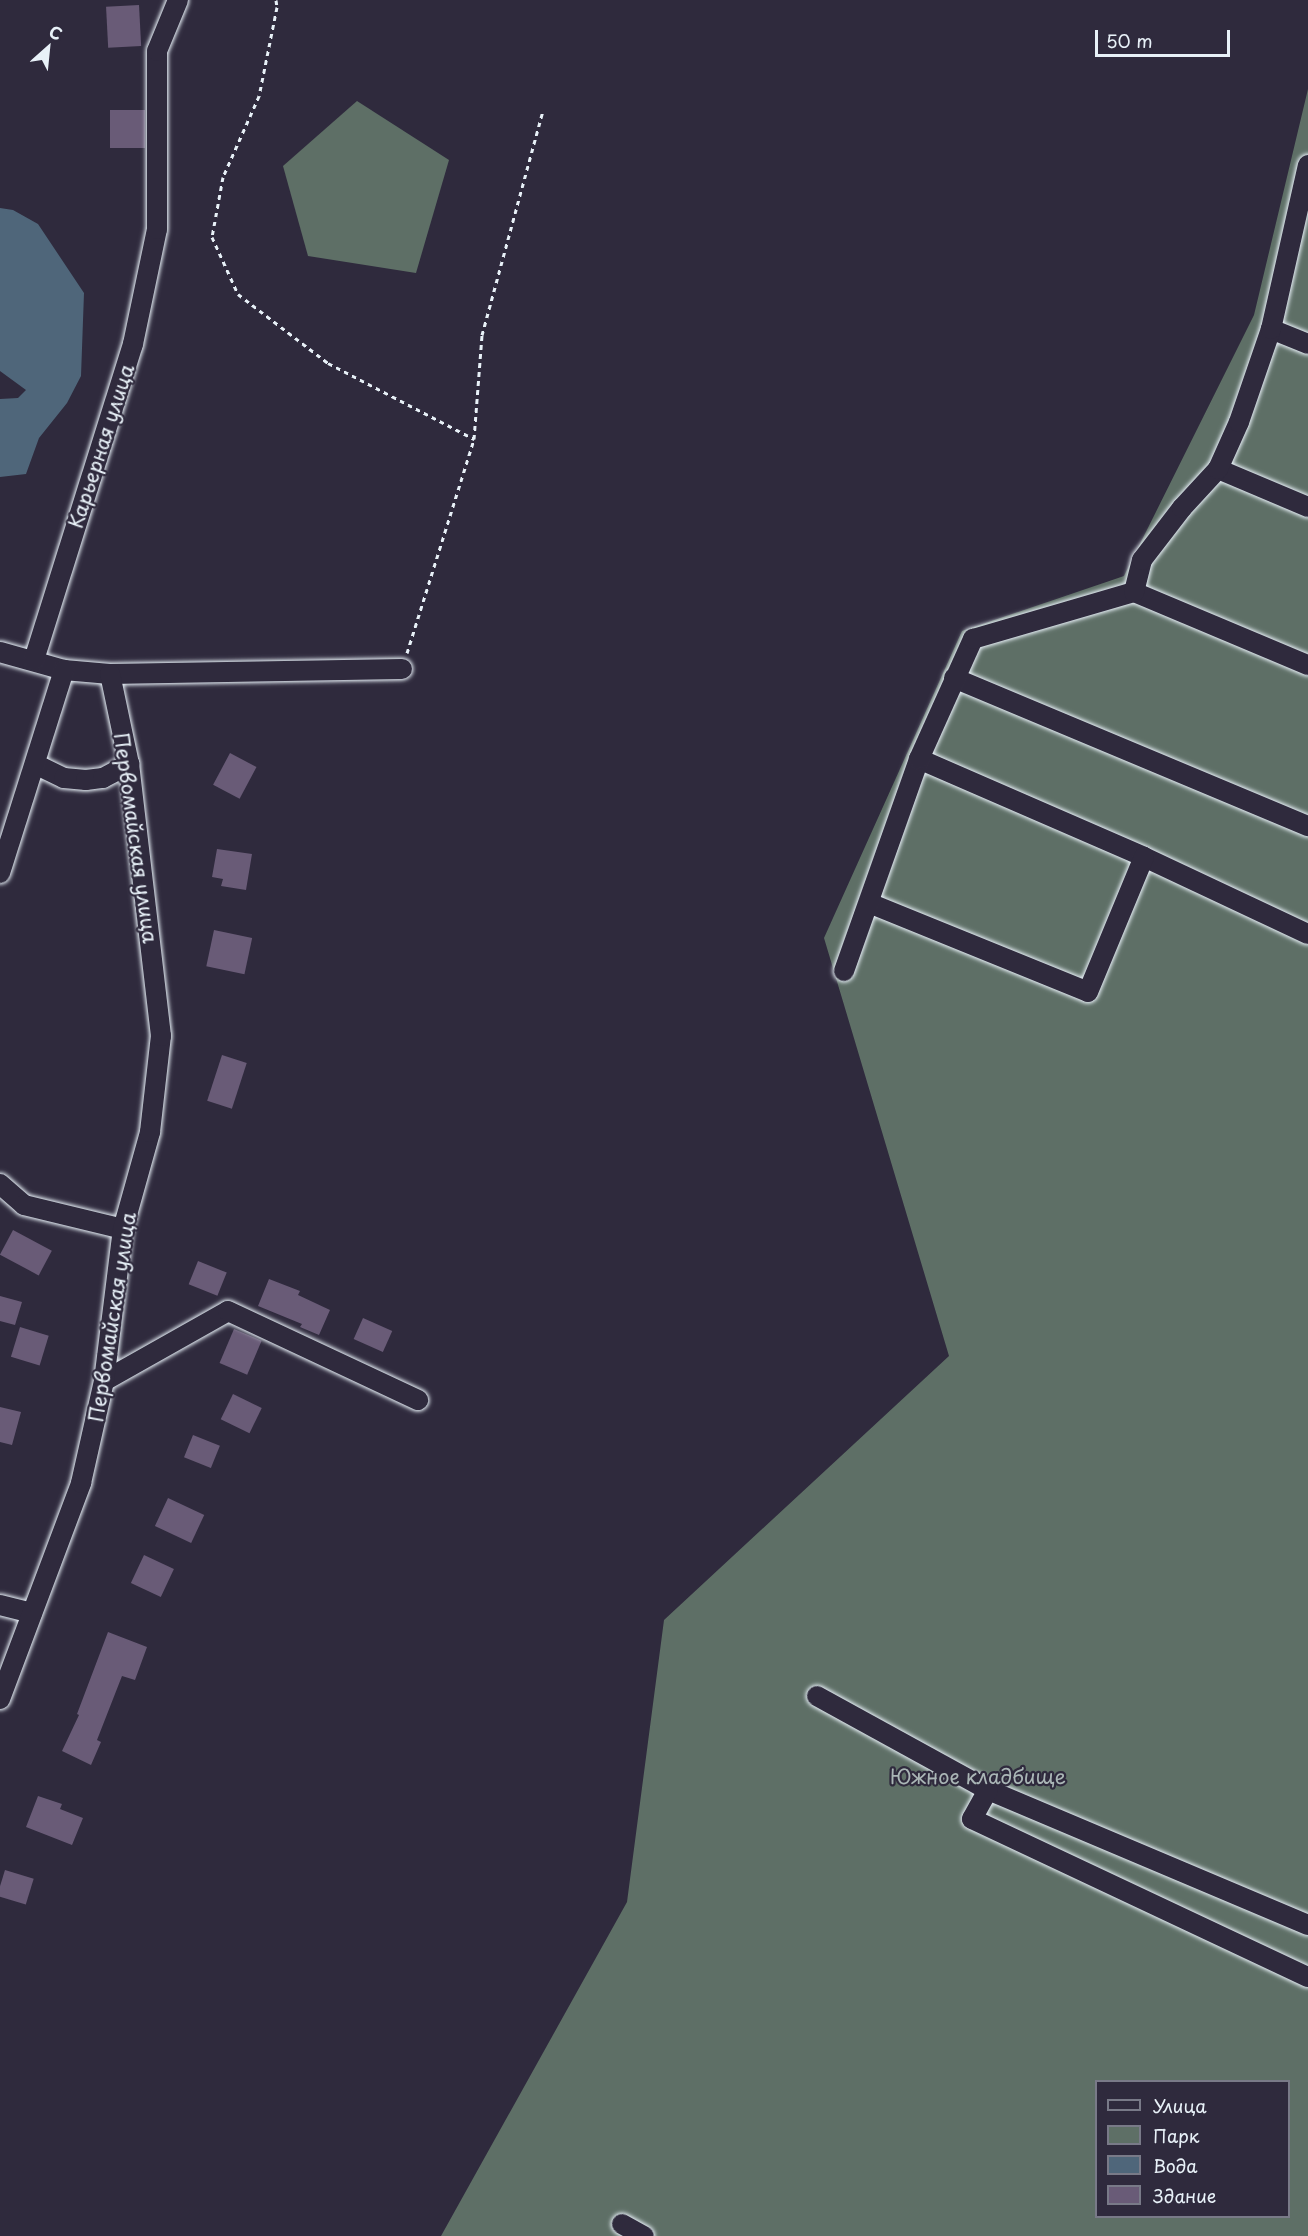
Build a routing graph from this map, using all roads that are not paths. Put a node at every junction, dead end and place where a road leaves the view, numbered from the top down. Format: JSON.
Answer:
{"nodes":[{"id":1,"x":178,"y":0,"type":"edge"},
{"id":2,"x":1308,"y":165,"type":"edge"},
{"id":3,"x":1304,"y":198,"type":"edge"},
{"id":4,"x":1271,"y":329,"type":"junction"},
{"id":5,"x":1308,"y":344,"type":"edge"},
{"id":6,"x":1218,"y":469,"type":"junction"},
{"id":7,"x":1308,"y":507,"type":"edge"},
{"id":8,"x":1134,"y":591,"type":"junction"},
{"id":9,"x":0,"y":652,"type":"edge"},
{"id":10,"x":34,"y":660,"type":"junction"},
{"id":11,"x":1308,"y":665,"type":"edge"},
{"id":12,"x":402,"y":669,"type":"road end"},
{"id":13,"x":64,"y":670,"type":"junction"},
{"id":14,"x":110,"y":674,"type":"junction"},
{"id":15,"x":954,"y":678,"type":"junction"},
{"id":16,"x":920,"y":759,"type":"junction"},
{"id":17,"x":35,"y":764,"type":"junction"},
{"id":18,"x":129,"y":764,"type":"junction"},
{"id":19,"x":1308,"y":826,"type":"edge"},
{"id":20,"x":1144,"y":857,"type":"junction"},
{"id":21,"x":0,"y":873,"type":"edge"},
{"id":22,"x":869,"y":903,"type":"junction"},
{"id":23,"x":1308,"y":934,"type":"edge"},
{"id":24,"x":844,"y":971,"type":"dead end"},
{"id":25,"x":0,"y":1184,"type":"edge"},
{"id":26,"x":123,"y":1229,"type":"junction"},
{"id":27,"x":104,"y":1381,"type":"junction"},
{"id":28,"x":418,"y":1400,"type":"dead end"},
{"id":29,"x":0,"y":1605,"type":"edge"},
{"id":30,"x":32,"y":1613,"type":"junction"},
{"id":31,"x":817,"y":1696,"type":"dead end"},
{"id":32,"x":0,"y":1699,"type":"edge"},
{"id":33,"x":988,"y":1790,"type":"junction"},
{"id":34,"x":1308,"y":1925,"type":"edge"},
{"id":35,"x":1308,"y":1977,"type":"edge"},
{"id":36,"x":622,"y":2224,"type":"dead end"},
{"id":37,"x":644,"y":2236,"type":"edge"}],
"edges":[{"from":1,"to":10,"type":"street","name":"Карьерная улица"},
{"from":2,"to":3,"type":"street"},
{"from":3,"to":4,"type":"street"},
{"from":4,"to":5,"type":"street"},
{"from":4,"to":6,"type":"street"},
{"from":6,"to":7,"type":"street"},
{"from":6,"to":8,"type":"street"},
{"from":8,"to":11,"type":"street"},
{"from":8,"to":15,"type":"street"},
{"from":9,"to":10,"type":"street"},
{"from":10,"to":13,"type":"street"},
{"from":12,"to":14,"type":"street"},
{"from":13,"to":14,"type":"street"},
{"from":13,"to":17,"type":"street"},
{"from":14,"to":18,"type":"street","name":"Первомайская улица"},
{"from":15,"to":16,"type":"street"},
{"from":15,"to":19,"type":"street"},
{"from":16,"to":20,"type":"street"},
{"from":16,"to":22,"type":"street"},
{"from":17,"to":18,"type":"street"},
{"from":17,"to":21,"type":"street"},
{"from":18,"to":26,"type":"street","name":"Первомайская улица"},
{"from":20,"to":22,"type":"street"},
{"from":20,"to":23,"type":"street"},
{"from":22,"to":24,"type":"street"},
{"from":25,"to":26,"type":"street"},
{"from":26,"to":27,"type":"street","name":"Первомайская улица"},
{"from":27,"to":28,"type":"street"},
{"from":27,"to":30,"type":"street","name":"Первомайская улица"},
{"from":29,"to":30,"type":"street"},
{"from":30,"to":32,"type":"street","name":"Первомайская улица"},
{"from":31,"to":33,"type":"street"},
{"from":33,"to":34,"type":"street"},
{"from":33,"to":35,"type":"street"},
{"from":36,"to":37,"type":"street"}]}
